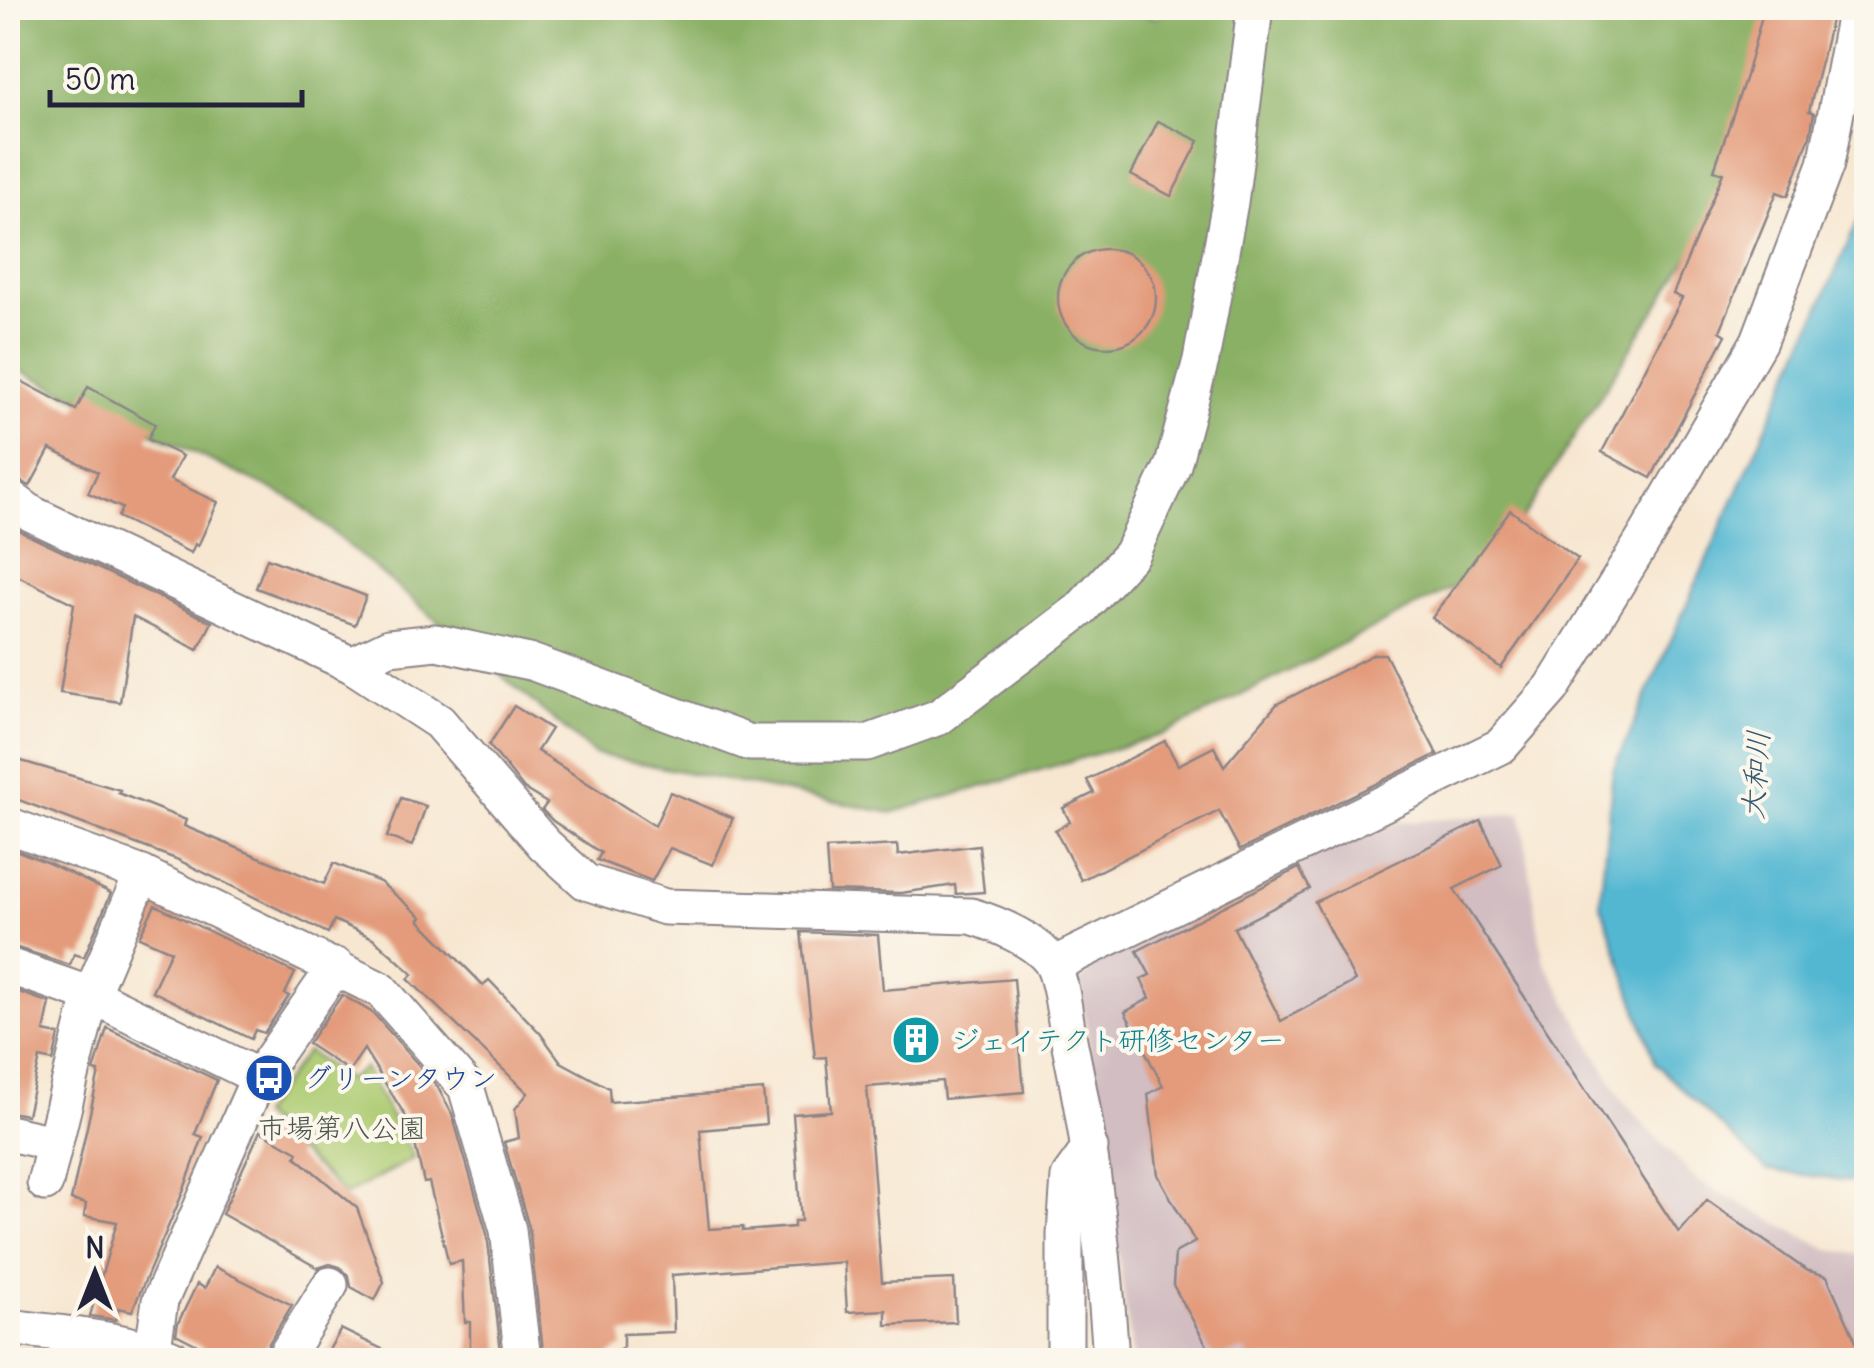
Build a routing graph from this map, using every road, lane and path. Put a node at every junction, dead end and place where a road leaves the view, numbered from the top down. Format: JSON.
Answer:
{"nodes":[{"id":1,"x":1255,"y":8,"type":"edge"},
{"id":2,"x":1856,"y":8,"type":"edge"},
{"id":3,"x":8,"y":496,"type":"edge"},
{"id":4,"x":352,"y":665,"type":"junction"},
{"id":5,"x":8,"y":825,"type":"edge"},
{"id":6,"x":142,"y":874,"type":"junction"},
{"id":7,"x":1053,"y":964,"type":"junction"},
{"id":8,"x":8,"y":966,"type":"edge"},
{"id":9,"x":336,"y":966,"type":"junction"},
{"id":10,"x":91,"y":995,"type":"junction"},
{"id":11,"x":258,"y":1077,"type":"junction"},
{"id":12,"x":8,"y":1132,"type":"edge"},
{"id":13,"x":54,"y":1143,"type":"junction"},
{"id":14,"x":1090,"y":1148,"type":"junction"},
{"id":15,"x":45,"y":1183,"type":"dead end"},
{"id":16,"x":330,"y":1285,"type":"dead end"},
{"id":17,"x":8,"y":1328,"type":"edge"},
{"id":18,"x":159,"y":1356,"type":"edge"},
{"id":19,"x":284,"y":1360,"type":"edge"},
{"id":20,"x":523,"y":1360,"type":"edge"},
{"id":21,"x":1065,"y":1360,"type":"edge"},
{"id":22,"x":1111,"y":1360,"type":"edge"}],
"edges":[{"from":1,"to":4,"type":"street"},
{"from":2,"to":7,"type":"street"},
{"from":3,"to":4,"type":"street"},
{"from":4,"to":7,"type":"street"},
{"from":5,"to":6,"type":"street"},
{"from":6,"to":9,"type":"street"},
{"from":6,"to":10,"type":"street"},
{"from":7,"to":14,"type":"street"},
{"from":8,"to":10,"type":"street"},
{"from":9,"to":11,"type":"street"},
{"from":9,"to":20,"type":"street"},
{"from":10,"to":11,"type":"street"},
{"from":10,"to":13,"type":"street"},
{"from":11,"to":18,"type":"street"},
{"from":12,"to":13,"type":"street"},
{"from":13,"to":15,"type":"street"},
{"from":14,"to":21,"type":"street"},
{"from":14,"to":22,"type":"street"},
{"from":16,"to":19,"type":"street"},
{"from":17,"to":18,"type":"street"}]}
